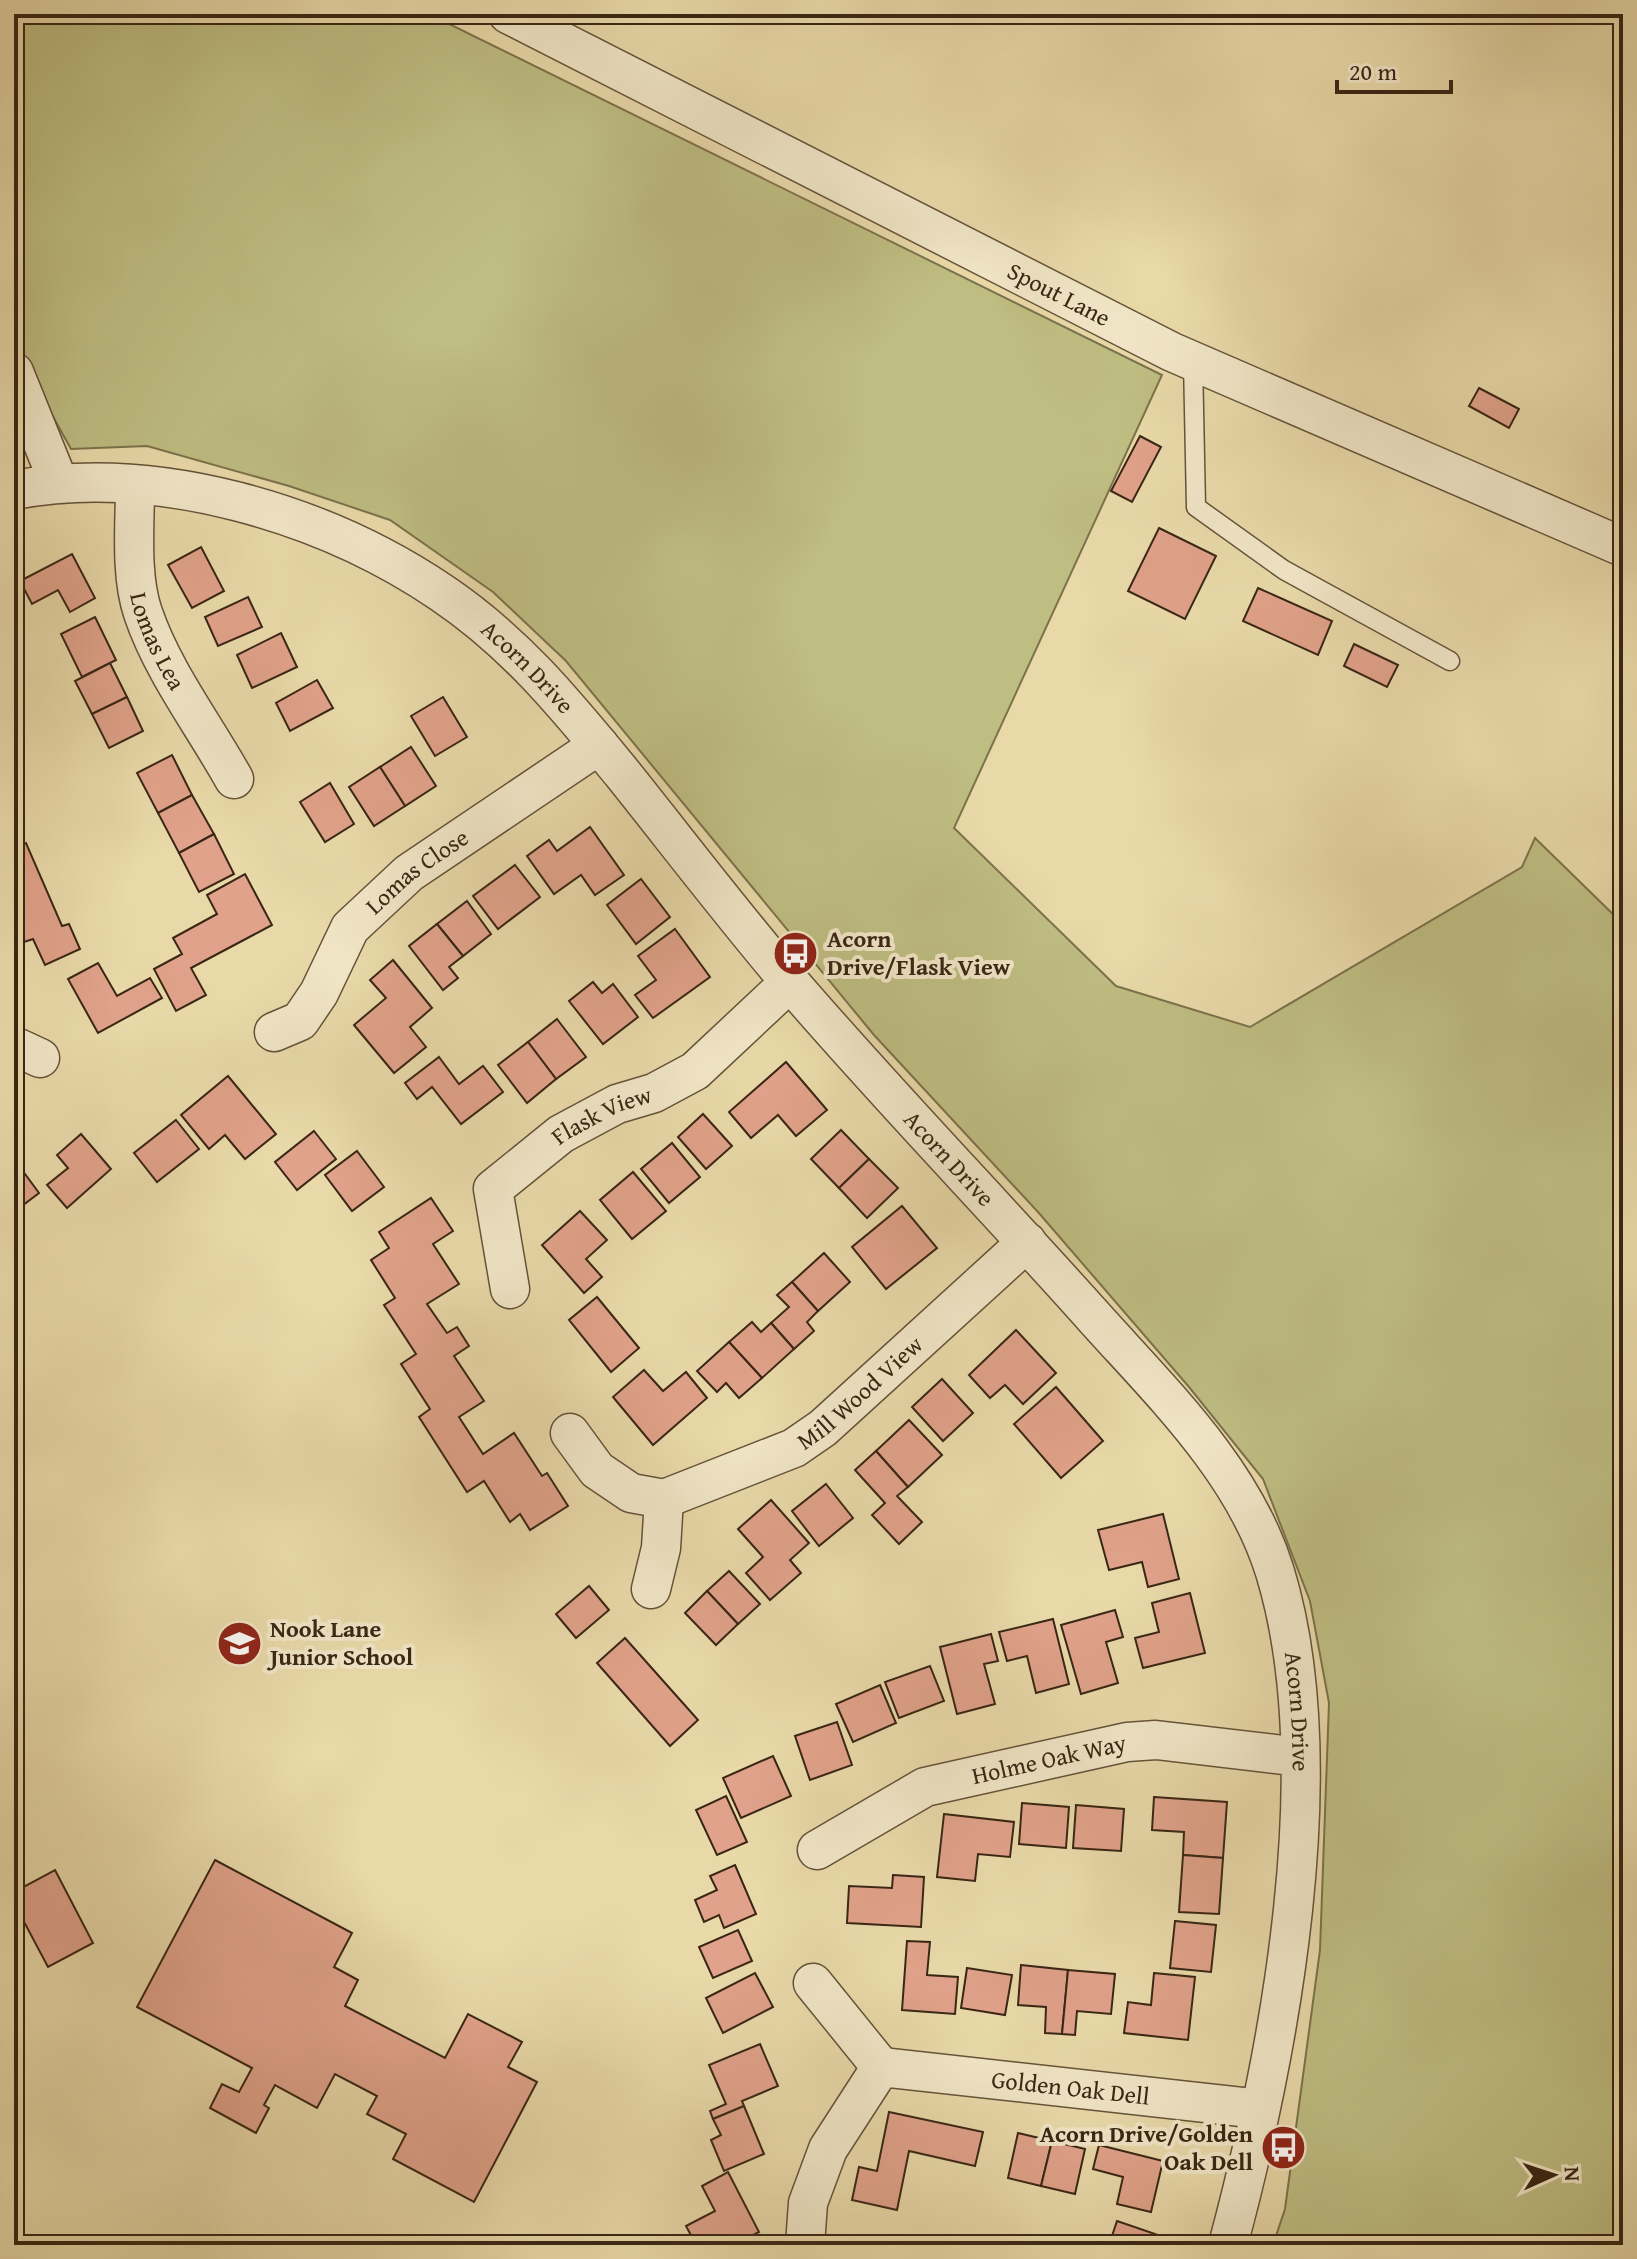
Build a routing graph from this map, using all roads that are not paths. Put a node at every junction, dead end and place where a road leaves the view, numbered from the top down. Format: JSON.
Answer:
{"nodes":[{"id":1,"x":508,"y":14,"type":"edge"},
{"id":2,"x":1193,"y":361,"type":"junction"},
{"id":3,"x":14,"y":372,"type":"edge"},
{"id":4,"x":58,"y":481,"type":"junction"},
{"id":5,"x":135,"y":485,"type":"junction"},
{"id":6,"x":14,"y":490,"type":"edge"},
{"id":7,"x":1623,"y":547,"type":"edge"},
{"id":8,"x":1450,"y":661,"type":"dead end"},
{"id":9,"x":599,"y":745,"type":"junction"},
{"id":10,"x":234,"y":779,"type":"dead end"},
{"id":11,"x":790,"y":982,"type":"junction"},
{"id":12,"x":274,"y":1032,"type":"dead end"},
{"id":13,"x":1027,"y":1242,"type":"junction"},
{"id":14,"x":510,"y":1289,"type":"dead end"},
{"id":15,"x":570,"y":1433,"type":"dead end"},
{"id":16,"x":664,"y":1499,"type":"junction"},
{"id":17,"x":651,"y":1589,"type":"dead end"},
{"id":18,"x":1300,"y":1757,"type":"junction"},
{"id":19,"x":817,"y":1850,"type":"dead end"},
{"id":20,"x":813,"y":1983,"type":"dead end"},
{"id":21,"x":881,"y":2067,"type":"junction"},
{"id":22,"x":1260,"y":2109,"type":"junction"},
{"id":23,"x":805,"y":2245,"type":"edge"},
{"id":24,"x":1228,"y":2245,"type":"edge"}],
"edges":[{"from":1,"to":2,"type":"street","name":"Spout Lane"},
{"from":2,"to":7,"type":"street","name":"Spout Lane"},
{"from":2,"to":8,"type":"lane"},
{"from":3,"to":4,"type":"street"},
{"from":4,"to":5,"type":"street","name":"Acorn Drive"},
{"from":4,"to":6,"type":"street","name":"Acorn Drive"},
{"from":5,"to":9,"type":"street","name":"Acorn Drive"},
{"from":5,"to":10,"type":"street","name":"Lomas Lea"},
{"from":9,"to":11,"type":"street","name":"Acorn Drive"},
{"from":9,"to":12,"type":"street","name":"Lomas Close"},
{"from":11,"to":13,"type":"street","name":"Acorn Drive"},
{"from":11,"to":14,"type":"street","name":"Flask View"},
{"from":13,"to":16,"type":"street","name":"Mill Wood View"},
{"from":13,"to":18,"type":"street","name":"Acorn Drive"},
{"from":15,"to":16,"type":"street"},
{"from":16,"to":17,"type":"street"},
{"from":18,"to":19,"type":"street","name":"Holme Oak Way"},
{"from":18,"to":22,"type":"street","name":"Acorn Drive"},
{"from":20,"to":21,"type":"street"},
{"from":21,"to":22,"type":"street","name":"Golden Oak Dell"},
{"from":21,"to":23,"type":"street"},
{"from":22,"to":24,"type":"street","name":"Acorn Drive"}]}
